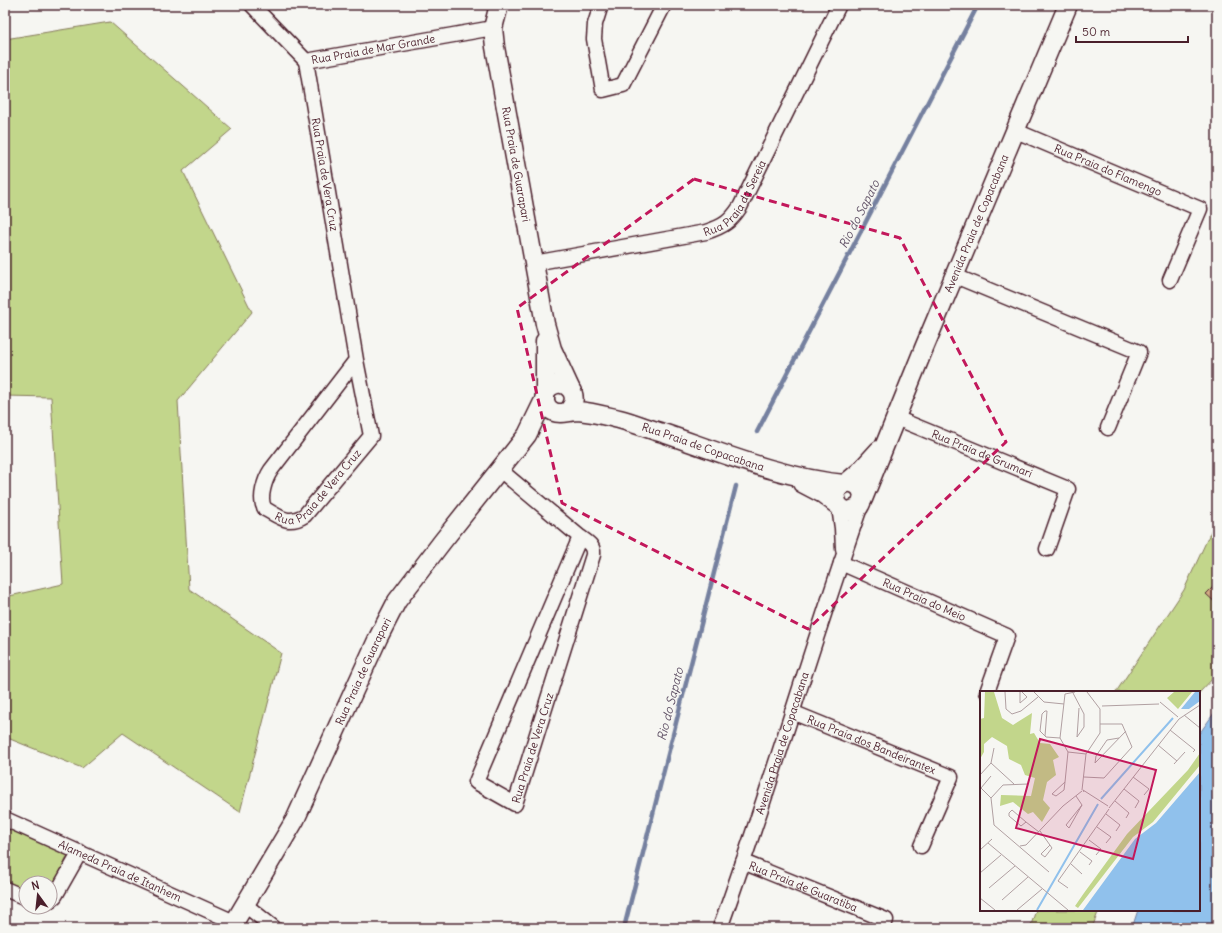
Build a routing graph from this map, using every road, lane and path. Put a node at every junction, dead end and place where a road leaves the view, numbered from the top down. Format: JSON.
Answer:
{"nodes":[{"id":1,"x":252,"y":5,"type":"edge"},
{"id":2,"x":499,"y":5,"type":"edge"},
{"id":3,"x":601,"y":5,"type":"edge"},
{"id":4,"x":664,"y":5,"type":"edge"},
{"id":5,"x":839,"y":5,"type":"edge"},
{"id":6,"x":1068,"y":5,"type":"edge"},
{"id":7,"x":493,"y":28,"type":"junction"},
{"id":8,"x":306,"y":61,"type":"junction"},
{"id":9,"x":1016,"y":131,"type":"junction"},
{"id":10,"x":534,"y":263,"type":"junction"},
{"id":11,"x":955,"y":276,"type":"junction"},
{"id":12,"x":1170,"y":280,"type":"dead end"},
{"id":13,"x":545,"y":324,"type":"junction"},
{"id":14,"x":356,"y":360,"type":"junction"},
{"id":15,"x":571,"y":389,"type":"junction"},
{"id":16,"x":545,"y":396,"type":"junction"},
{"id":17,"x":565,"y":412,"type":"junction"},
{"id":18,"x":896,"y":418,"type":"junction"},
{"id":19,"x":621,"y":420,"type":"junction"},
{"id":20,"x":1108,"y":428,"type":"dead end"},
{"id":21,"x":527,"y":435,"type":"junction"},
{"id":22,"x":886,"y":442,"type":"junction"},
{"id":23,"x":500,"y":470,"type":"junction"},
{"id":24,"x":786,"y":474,"type":"junction"},
{"id":25,"x":845,"y":483,"type":"junction"},
{"id":26,"x":863,"y":501,"type":"junction"},
{"id":27,"x":839,"y":506,"type":"junction"},
{"id":28,"x":580,"y":537,"type":"junction"},
{"id":29,"x":1047,"y":549,"type":"dead end"},
{"id":30,"x":842,"y":560,"type":"junction"},
{"id":31,"x":987,"y":691,"type":"edge"},
{"id":32,"x":792,"y":712,"type":"junction"},
{"id":33,"x":5,"y":819,"type":"edge"},
{"id":34,"x":921,"y":846,"type":"dead end"},
{"id":35,"x":80,"y":852,"type":"junction"},
{"id":36,"x":743,"y":862,"type":"junction"},
{"id":37,"x":5,"y":889,"type":"edge"},
{"id":38,"x":58,"y":891,"type":"edge"},
{"id":39,"x":18,"y":895,"type":"edge"},
{"id":40,"x":244,"y":904,"type":"junction"},
{"id":41,"x":885,"y":924,"type":"edge"},
{"id":42,"x":232,"y":925,"type":"edge"},
{"id":43,"x":274,"y":928,"type":"edge"},
{"id":44,"x":720,"y":928,"type":"edge"}],
"edges":[{"from":1,"to":8,"type":"street","name":"Rua Praia de Mar Grande"},
{"from":2,"to":7,"type":"street","name":"Rua Praia de Guarapari"},
{"from":3,"to":4,"type":"street"},
{"from":5,"to":10,"type":"street","name":"Rua Praia da Sereia"},
{"from":6,"to":9,"type":"street","name":"Avenida Praia de Copacabana"},
{"from":7,"to":8,"type":"street","name":"Rua Praia de Mar Grande"},
{"from":7,"to":10,"type":"street","name":"Rua Praia de Guarapari"},
{"from":8,"to":14,"type":"street","name":"Rua Praia de Vera Cruz"},
{"from":9,"to":11,"type":"street","name":"Avenida Praia de Copacabana"},
{"from":9,"to":12,"type":"street","name":"Rua Praia do Flamengo"},
{"from":10,"to":13,"type":"street","name":"Rua Praia de Guarapari"},
{"from":11,"to":18,"type":"street","name":"Avenida Praia de Copacabana"},
{"from":11,"to":20,"type":"street"},
{"from":13,"to":15,"type":"street","name":"Rua Praia de Guarapari"},
{"from":13,"to":16,"type":"street","name":"Rua Praia de Guarapari"},
{"from":14,"to":14,"type":"street","name":"Rua Praia de Vera Cruz"},
{"from":15,"to":16,"type":"street"},
{"from":15,"to":17,"type":"street"},
{"from":15,"to":19,"type":"street","name":"Rua Praia de Copacabana"},
{"from":16,"to":17,"type":"street"},
{"from":16,"to":21,"type":"street","name":"Rua Praia de Guarapari"},
{"from":17,"to":19,"type":"street","name":"Rua Praia de Copacabana"},
{"from":17,"to":21,"type":"street","name":"Rua Praia de Guarapari"},
{"from":18,"to":22,"type":"street","name":"Avenida Praia de Copacabana"},
{"from":18,"to":29,"type":"street","name":"Rua Praia de Grumari"},
{"from":19,"to":24,"type":"street","name":"Rua Praia de Copacabana"},
{"from":21,"to":23,"type":"street","name":"Rua Praia de Guarapari"},
{"from":22,"to":25,"type":"street","name":"Avenida Praia de Copacabana"},
{"from":22,"to":26,"type":"street","name":"Avenida Praia de Copacabana"},
{"from":23,"to":28,"type":"street","name":"Rua Praia de Vera Cruz"},
{"from":23,"to":40,"type":"street","name":"Rua Praia de Guarapari"},
{"from":24,"to":25,"type":"street","name":"Rua Praia de Copacabana"},
{"from":24,"to":27,"type":"street","name":"Rua Praia de Copacabana"},
{"from":25,"to":26,"type":"street"},
{"from":25,"to":27,"type":"street"},
{"from":26,"to":27,"type":"street"},
{"from":26,"to":30,"type":"street","name":"Avenida Praia de Copacabana"},
{"from":27,"to":30,"type":"street","name":"Avenida Praia de Copacabana"},
{"from":28,"to":28,"type":"street","name":"Rua Praia de Vera Cruz"},
{"from":30,"to":31,"type":"street","name":"Rua Praia do Meio"},
{"from":30,"to":32,"type":"street","name":"Avenida Praia de Copacabana"},
{"from":32,"to":34,"type":"street","name":"Rua Praia dos Bandeirantex"},
{"from":32,"to":36,"type":"street","name":"Avenida Praia de Copacabana"},
{"from":33,"to":35,"type":"street","name":"Alameda Praia de Itanhem"},
{"from":35,"to":38,"type":"street"},
{"from":35,"to":42,"type":"street","name":"Alameda Praia de Itanhem"},
{"from":36,"to":41,"type":"street","name":"Rua Praia de Guaratiba"},
{"from":36,"to":44,"type":"street","name":"Avenida Praia de Copacabana"},
{"from":37,"to":39,"type":"street"},
{"from":40,"to":42,"type":"street","name":"Rua Praia de Guarapari"},
{"from":40,"to":43,"type":"street"}]}
